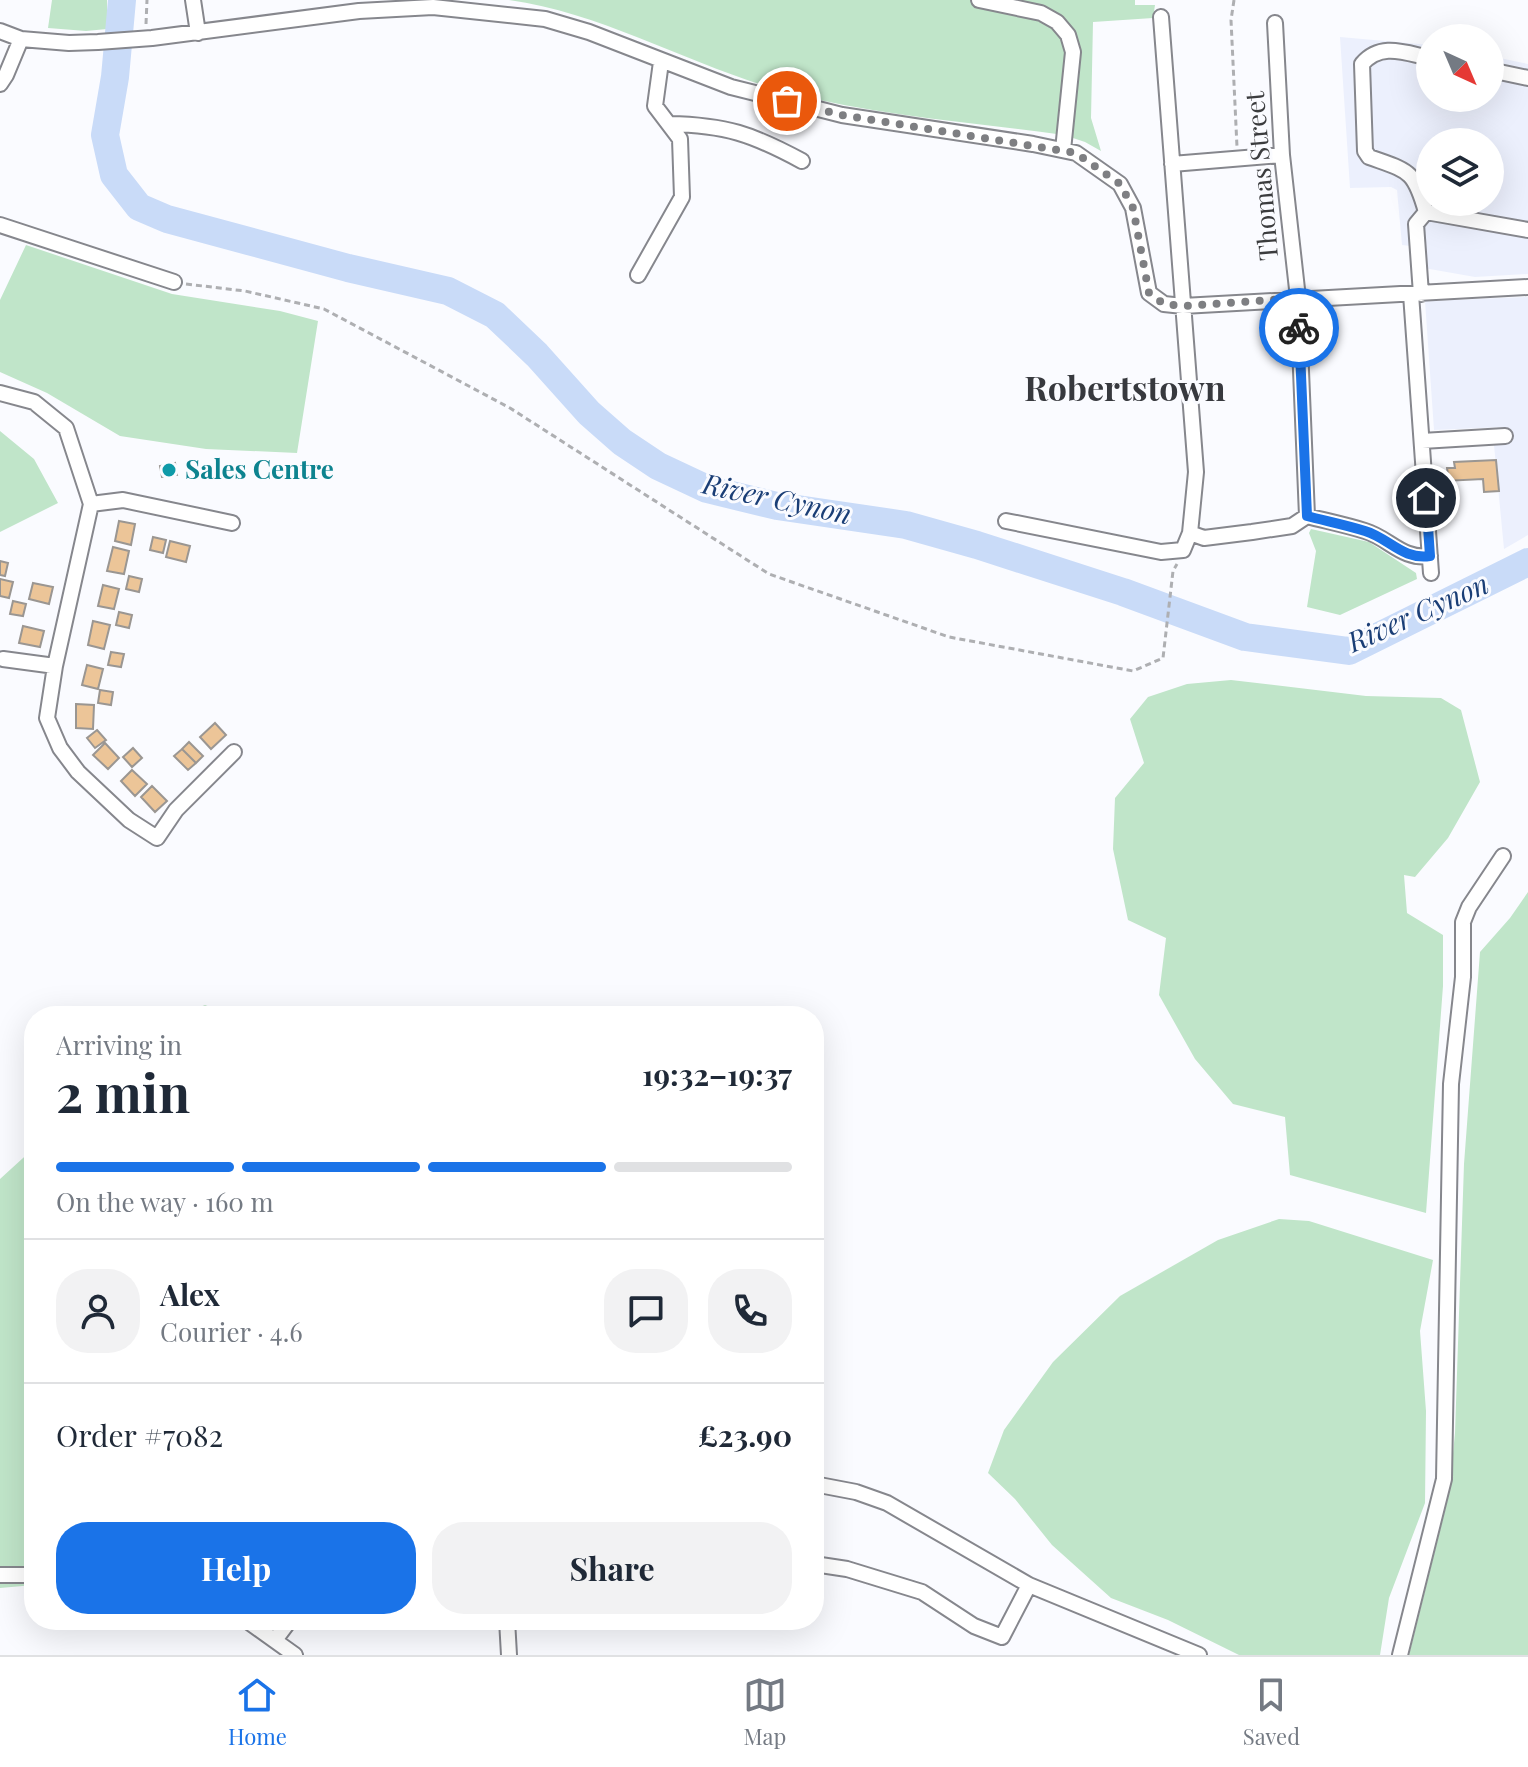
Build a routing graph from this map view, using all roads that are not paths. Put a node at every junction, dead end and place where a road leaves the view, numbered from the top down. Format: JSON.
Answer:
{"nodes":[{"id":1,"x":193,"y":0,"type":"edge"},
{"id":2,"x":979,"y":0,"type":"edge"},
{"id":3,"x":358,"y":6,"type":"edge"},
{"id":4,"x":516,"y":7,"type":"edge"},
{"id":5,"x":1161,"y":17,"type":"dead end"},
{"id":6,"x":1275,"y":23,"type":"dead end"},
{"id":7,"x":0,"y":31,"type":"edge"},
{"id":8,"x":198,"y":33,"type":"junction"},
{"id":9,"x":21,"y":39,"type":"junction"},
{"id":10,"x":1416,"y":55,"type":"edge"},
{"id":11,"x":661,"y":62,"type":"junction"},
{"id":12,"x":1504,"y":73,"type":"edge"},
{"id":13,"x":1528,"y":78,"type":"edge"},
{"id":14,"x":0,"y":84,"type":"edge"},
{"id":15,"x":669,"y":124,"type":"junction"},
{"id":16,"x":1063,"y":150,"type":"junction"},
{"id":17,"x":1282,"y":155,"type":"junction"},
{"id":18,"x":802,"y":161,"type":"dead end"},
{"id":19,"x":1172,"y":164,"type":"junction"},
{"id":20,"x":1416,"y":184,"type":"edge"},
{"id":21,"x":1423,"y":216,"type":"edge"},
{"id":22,"x":1449,"y":216,"type":"edge"},
{"id":23,"x":0,"y":225,"type":"edge"},
{"id":24,"x":1528,"y":230,"type":"edge"},
{"id":25,"x":638,"y":275,"type":"dead end"},
{"id":26,"x":174,"y":282,"type":"road end"},
{"id":27,"x":1528,"y":287,"type":"edge"},
{"id":28,"x":1416,"y":294,"type":"junction"},
{"id":29,"x":1298,"y":298,"type":"junction"},
{"id":30,"x":1183,"y":306,"type":"junction"},
{"id":31,"x":0,"y":393,"type":"edge"},
{"id":32,"x":1505,"y":436,"type":"dead end"},
{"id":33,"x":1422,"y":441,"type":"junction"},
{"id":34,"x":91,"y":504,"type":"junction"},
{"id":35,"x":1307,"y":516,"type":"junction"},
{"id":36,"x":1006,"y":521,"type":"dead end"},
{"id":37,"x":232,"y":523,"type":"dead end"},
{"id":38,"x":1190,"y":533,"type":"junction"},
{"id":39,"x":1430,"y":556,"type":"junction"},
{"id":40,"x":1431,"y":573,"type":"dead end"},
{"id":41,"x":3,"y":659,"type":"dead end"},
{"id":42,"x":55,"y":666,"type":"junction"},
{"id":43,"x":234,"y":752,"type":"dead end"},
{"id":44,"x":1503,"y":856,"type":"dead end"},
{"id":45,"x":824,"y":1486,"type":"edge"},
{"id":46,"x":824,"y":1566,"type":"edge"},
{"id":47,"x":0,"y":1575,"type":"edge"},
{"id":48,"x":24,"y":1575,"type":"edge"},
{"id":49,"x":1029,"y":1585,"type":"junction"},
{"id":50,"x":260,"y":1630,"type":"edge"},
{"id":51,"x":282,"y":1630,"type":"edge"},
{"id":52,"x":508,"y":1630,"type":"edge"},
{"id":53,"x":275,"y":1640,"type":"junction"},
{"id":54,"x":295,"y":1655,"type":"edge"},
{"id":55,"x":509,"y":1655,"type":"edge"},
{"id":56,"x":1199,"y":1655,"type":"edge"},
{"id":57,"x":1400,"y":1655,"type":"edge"}],
"edges":[{"from":1,"to":8,"type":"street"},
{"from":2,"to":16,"type":"street"},
{"from":3,"to":4,"type":"street"},
{"from":3,"to":8,"type":"street"},
{"from":4,"to":11,"type":"street"},
{"from":5,"to":19,"type":"street"},
{"from":6,"to":17,"type":"street","name":"Thomas Street"},
{"from":7,"to":9,"type":"street"},
{"from":8,"to":9,"type":"street"},
{"from":9,"to":14,"type":"street"},
{"from":10,"to":20,"type":"street"},
{"from":11,"to":15,"type":"street"},
{"from":11,"to":16,"type":"street"},
{"from":12,"to":13,"type":"street"},
{"from":15,"to":18,"type":"street"},
{"from":15,"to":25,"type":"street"},
{"from":16,"to":30,"type":"street"},
{"from":17,"to":19,"type":"street"},
{"from":17,"to":29,"type":"street","name":"Thomas Street"},
{"from":19,"to":30,"type":"street"},
{"from":21,"to":28,"type":"street"},
{"from":22,"to":24,"type":"street"},
{"from":23,"to":26,"type":"street"},
{"from":27,"to":28,"type":"street"},
{"from":28,"to":29,"type":"street"},
{"from":28,"to":33,"type":"street"},
{"from":29,"to":30,"type":"street"},
{"from":29,"to":35,"type":"street","name":"Thomas Street"},
{"from":30,"to":38,"type":"street"},
{"from":31,"to":34,"type":"street"},
{"from":32,"to":33,"type":"street"},
{"from":33,"to":39,"type":"street"},
{"from":34,"to":37,"type":"street"},
{"from":34,"to":42,"type":"street"},
{"from":35,"to":38,"type":"street"},
{"from":35,"to":39,"type":"street"},
{"from":36,"to":38,"type":"street"},
{"from":39,"to":40,"type":"street"},
{"from":41,"to":42,"type":"street"},
{"from":42,"to":43,"type":"street"},
{"from":44,"to":57,"type":"street"},
{"from":45,"to":49,"type":"street"},
{"from":46,"to":49,"type":"street"},
{"from":47,"to":48,"type":"street"},
{"from":49,"to":56,"type":"street"},
{"from":50,"to":53,"type":"street"},
{"from":51,"to":53,"type":"street"},
{"from":52,"to":55,"type":"street"},
{"from":53,"to":54,"type":"street"}]}
